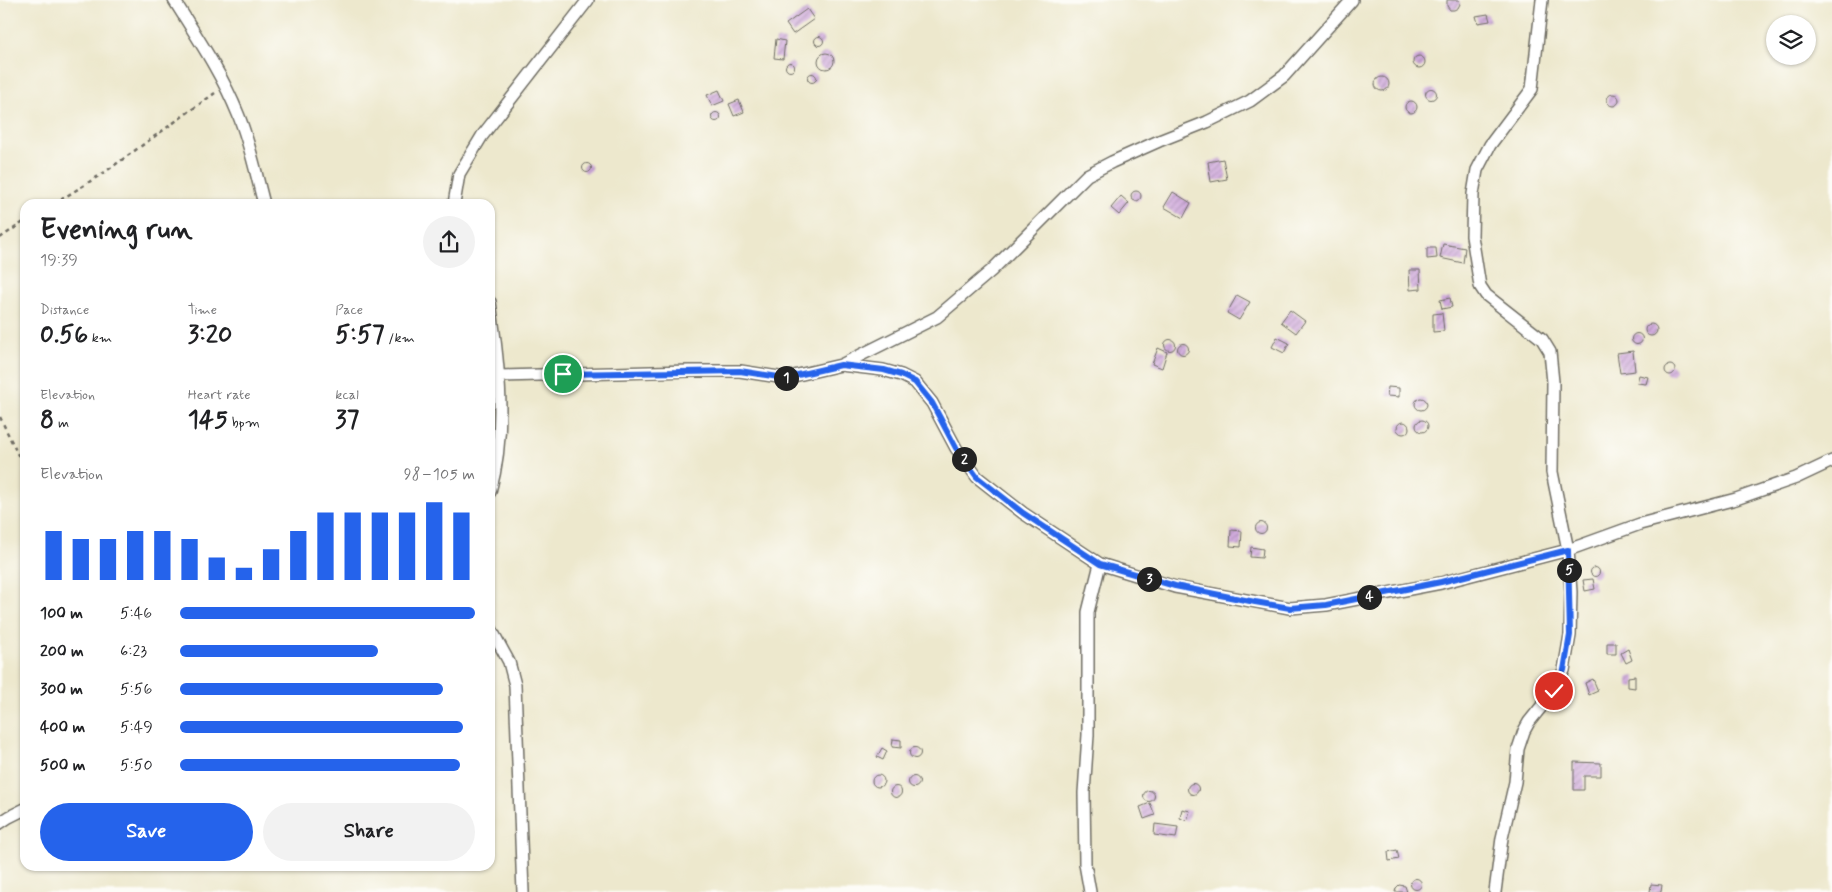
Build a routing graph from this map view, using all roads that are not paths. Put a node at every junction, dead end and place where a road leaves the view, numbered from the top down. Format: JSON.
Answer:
{"nodes":[{"id":1,"x":174,"y":0,"type":"edge"},
{"id":2,"x":588,"y":0,"type":"edge"},
{"id":3,"x":1352,"y":0,"type":"edge"},
{"id":4,"x":1542,"y":0,"type":"edge"},
{"id":5,"x":263,"y":199,"type":"edge"},
{"id":6,"x":455,"y":199,"type":"edge"},
{"id":7,"x":841,"y":365,"type":"junction"},
{"id":8,"x":495,"y":377,"type":"edge"},
{"id":9,"x":1832,"y":461,"type":"edge"},
{"id":10,"x":495,"y":474,"type":"edge"},
{"id":11,"x":1568,"y":550,"type":"junction"},
{"id":12,"x":1100,"y":564,"type":"junction"},
{"id":13,"x":495,"y":637,"type":"edge"},
{"id":14,"x":20,"y":811,"type":"edge"},
{"id":15,"x":0,"y":824,"type":"edge"},
{"id":16,"x":523,"y":892,"type":"edge"},
{"id":17,"x":1090,"y":892,"type":"edge"},
{"id":18,"x":1495,"y":892,"type":"edge"}],
"edges":[{"from":1,"to":5,"type":"street"},
{"from":2,"to":6,"type":"street"},
{"from":3,"to":7,"type":"street"},
{"from":4,"to":11,"type":"street"},
{"from":7,"to":8,"type":"street"},
{"from":7,"to":12,"type":"street"},
{"from":8,"to":10,"type":"street"},
{"from":9,"to":11,"type":"street"},
{"from":11,"to":12,"type":"street"},
{"from":11,"to":18,"type":"street"},
{"from":12,"to":17,"type":"street"},
{"from":13,"to":16,"type":"street"},
{"from":14,"to":15,"type":"street"}]}
